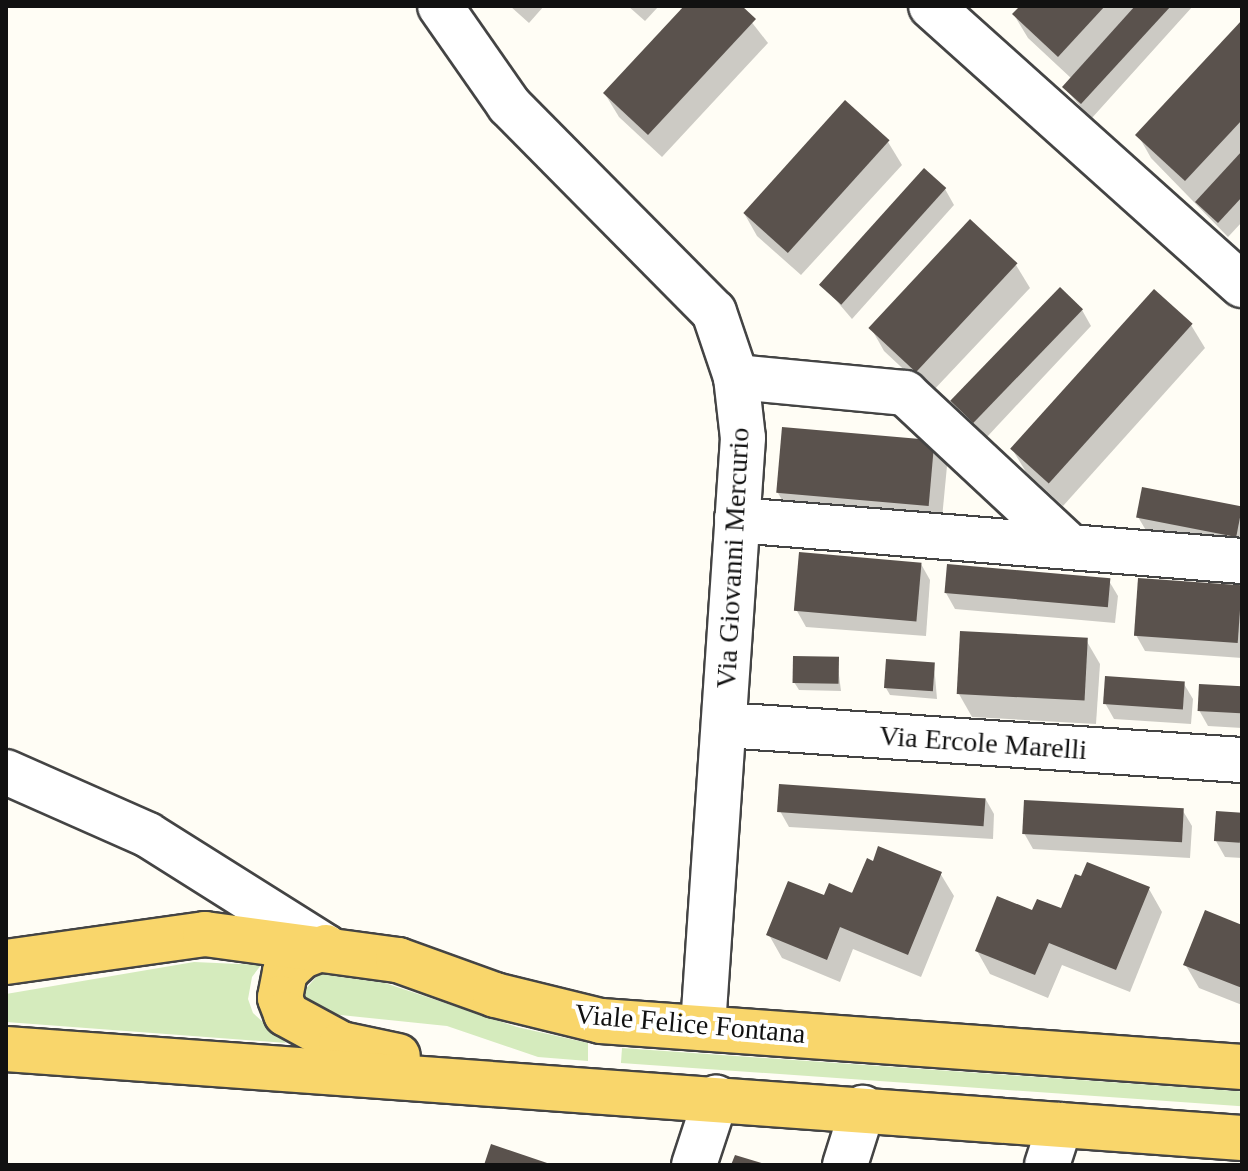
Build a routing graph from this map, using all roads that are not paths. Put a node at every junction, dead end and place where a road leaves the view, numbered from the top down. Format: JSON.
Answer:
{"nodes":[{"id":1,"x":440,"y":6,"type":"edge"},
{"id":2,"x":931,"y":6,"type":"edge"},
{"id":3,"x":1242,"y":285,"type":"edge"},
{"id":4,"x":736,"y":377,"type":"junction"},
{"id":5,"x":737,"y":520,"type":"junction"},
{"id":6,"x":1068,"y":545,"type":"junction"},
{"id":7,"x":1242,"y":561,"type":"edge"},
{"id":8,"x":724,"y":725,"type":"junction"},
{"id":9,"x":1242,"y":760,"type":"edge"},
{"id":10,"x":6,"y":772,"type":"edge"},
{"id":11,"x":326,"y":947,"type":"junction"},
{"id":12,"x":6,"y":962,"type":"edge"},
{"id":13,"x":703,"y":1027,"type":"junction"},
{"id":14,"x":6,"y":1049,"type":"edge"},
{"id":15,"x":1242,"y":1067,"type":"edge"},
{"id":16,"x":542,"y":1090,"type":"junction"},
{"id":17,"x":716,"y":1098,"type":"junction"},
{"id":18,"x":863,"y":1108,"type":"junction"},
{"id":19,"x":1242,"y":1138,"type":"edge"},
{"id":20,"x":1054,"y":1145,"type":"edge"},
{"id":21,"x":694,"y":1165,"type":"edge"},
{"id":22,"x":845,"y":1165,"type":"edge"}],
"edges":[{"from":1,"to":4,"type":"street","name":"Via Giovanni Mercurio"},
{"from":2,"to":3,"type":"street"},
{"from":4,"to":5,"type":"street","name":"Via Giovanni Mercurio"},
{"from":4,"to":6,"type":"street"},
{"from":5,"to":6,"type":"street"},
{"from":5,"to":8,"type":"street","name":"Via Giovanni Mercurio"},
{"from":6,"to":7,"type":"street"},
{"from":8,"to":9,"type":"street","name":"Via Ercole Marelli"},
{"from":8,"to":13,"type":"street","name":"Via Giovanni Mercurio"},
{"from":10,"to":11,"type":"street"},
{"from":11,"to":12,"type":"main road","name":"Viale Felice Fontana"},
{"from":11,"to":13,"type":"main road","name":"Viale Felice Fontana"},
{"from":11,"to":16,"type":"main road"},
{"from":13,"to":15,"type":"main road","name":"Viale Felice Fontana"},
{"from":14,"to":16,"type":"main road"},
{"from":16,"to":17,"type":"main road"},
{"from":17,"to":18,"type":"main road"},
{"from":17,"to":21,"type":"street"},
{"from":18,"to":20,"type":"main road"},
{"from":18,"to":22,"type":"street"},
{"from":19,"to":20,"type":"main road"}]}
